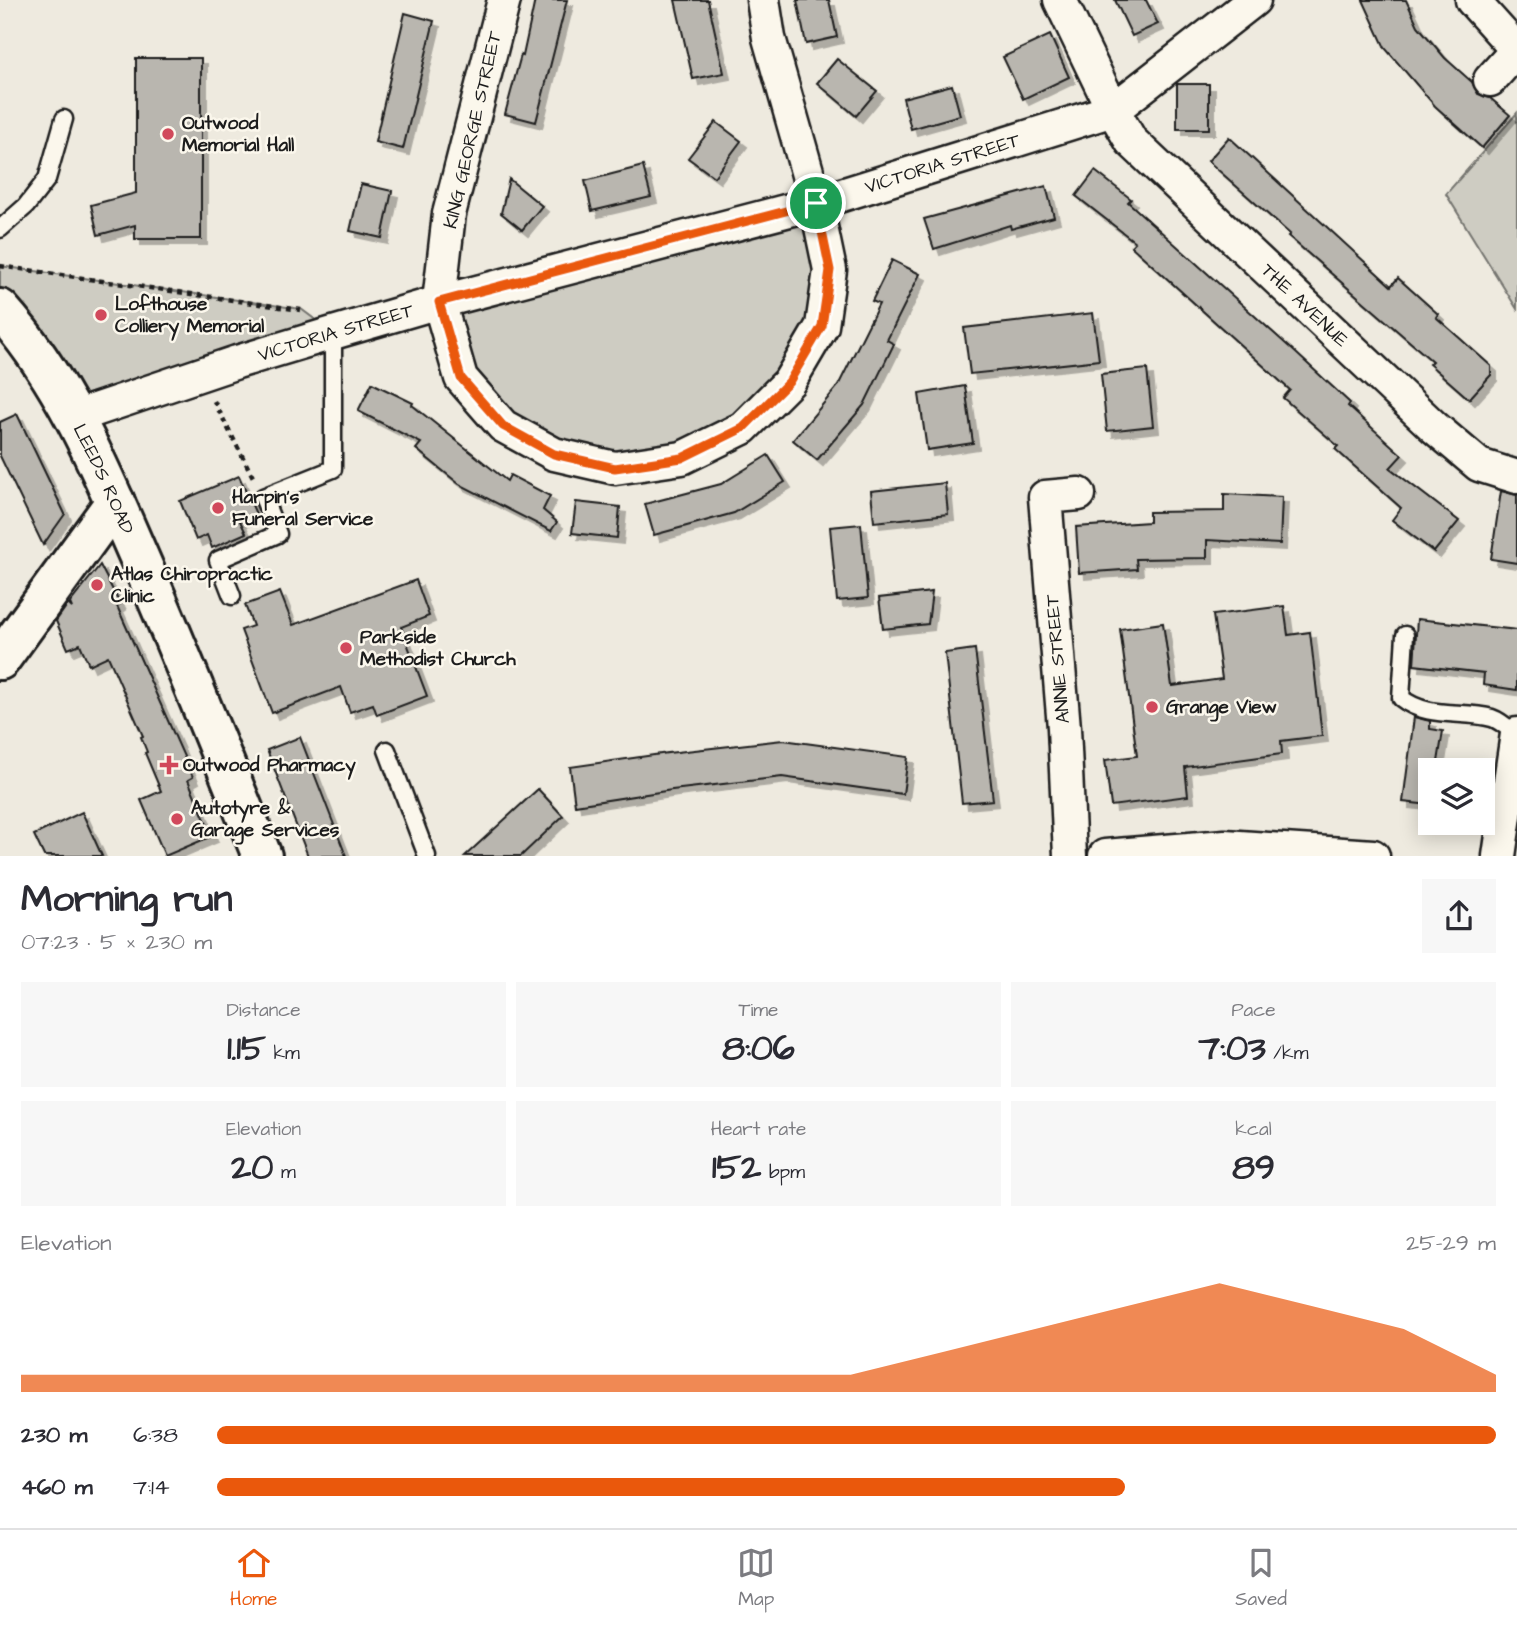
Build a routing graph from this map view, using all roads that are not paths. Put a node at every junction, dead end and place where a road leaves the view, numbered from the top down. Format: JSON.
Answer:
{"nodes":[{"id":1,"x":504,"y":0,"type":"edge"},
{"id":2,"x":763,"y":0,"type":"edge"},
{"id":3,"x":1060,"y":0,"type":"edge"},
{"id":4,"x":1254,"y":0,"type":"edge"},
{"id":5,"x":1472,"y":0,"type":"edge"},
{"id":6,"x":1517,"y":50,"type":"edge"},
{"id":7,"x":1490,"y":80,"type":"dead end"},
{"id":8,"x":1113,"y":110,"type":"junction"},
{"id":9,"x":64,"y":118,"type":"dead end"},
{"id":10,"x":816,"y":203,"type":"junction"},
{"id":11,"x":0,"y":229,"type":"edge"},
{"id":12,"x":439,"y":302,"type":"junction"},
{"id":13,"x":0,"y":309,"type":"edge"},
{"id":14,"x":333,"y":333,"type":"junction"},
{"id":15,"x":74,"y":417,"type":"junction"},
{"id":16,"x":1517,"y":477,"type":"edge"},
{"id":17,"x":1079,"y":494,"type":"dead end"},
{"id":18,"x":115,"y":502,"type":"junction"},
{"id":19,"x":232,"y":596,"type":"dead end"},
{"id":20,"x":1405,"y":635,"type":"dead end"},
{"id":21,"x":0,"y":660,"type":"edge"},
{"id":22,"x":1516,"y":734,"type":"edge"},
{"id":23,"x":387,"y":750,"type":"dead end"},
{"id":24,"x":1166,"y":853,"type":"edge"},
{"id":25,"x":262,"y":856,"type":"edge"},
{"id":26,"x":427,"y":856,"type":"edge"},
{"id":27,"x":1070,"y":856,"type":"edge"},
{"id":28,"x":1105,"y":856,"type":"edge"},
{"id":29,"x":1373,"y":856,"type":"edge"},
{"id":30,"x":1499,"y":856,"type":"edge"}],
"edges":[{"from":1,"to":12,"type":"street","name":"KING GEORGE STREET"},
{"from":2,"to":10,"type":"street"},
{"from":3,"to":8,"type":"street","name":"THE AVENUE"},
{"from":4,"to":8,"type":"street","name":"VICTORIA STREET"},
{"from":5,"to":6,"type":"street"},
{"from":6,"to":7,"type":"street"},
{"from":8,"to":10,"type":"street","name":"VICTORIA STREET"},
{"from":8,"to":16,"type":"street","name":"THE AVENUE"},
{"from":9,"to":11,"type":"lane"},
{"from":10,"to":12,"type":"street","name":"VICTORIA STREET"},
{"from":10,"to":12,"type":"street"},
{"from":12,"to":14,"type":"street","name":"VICTORIA STREET"},
{"from":13,"to":15,"type":"main road","name":"LEEDS ROAD"},
{"from":14,"to":15,"type":"street","name":"VICTORIA STREET"},
{"from":14,"to":19,"type":"lane"},
{"from":15,"to":18,"type":"main road","name":"LEEDS ROAD"},
{"from":17,"to":27,"type":"street","name":"ANNIE STREET"},
{"from":18,"to":21,"type":"main road"},
{"from":18,"to":25,"type":"main road","name":"LEEDS ROAD"},
{"from":20,"to":22,"type":"lane"},
{"from":22,"to":30,"type":"street"},
{"from":23,"to":26,"type":"lane"},
{"from":24,"to":28,"type":"street"},
{"from":24,"to":29,"type":"street"}]}
